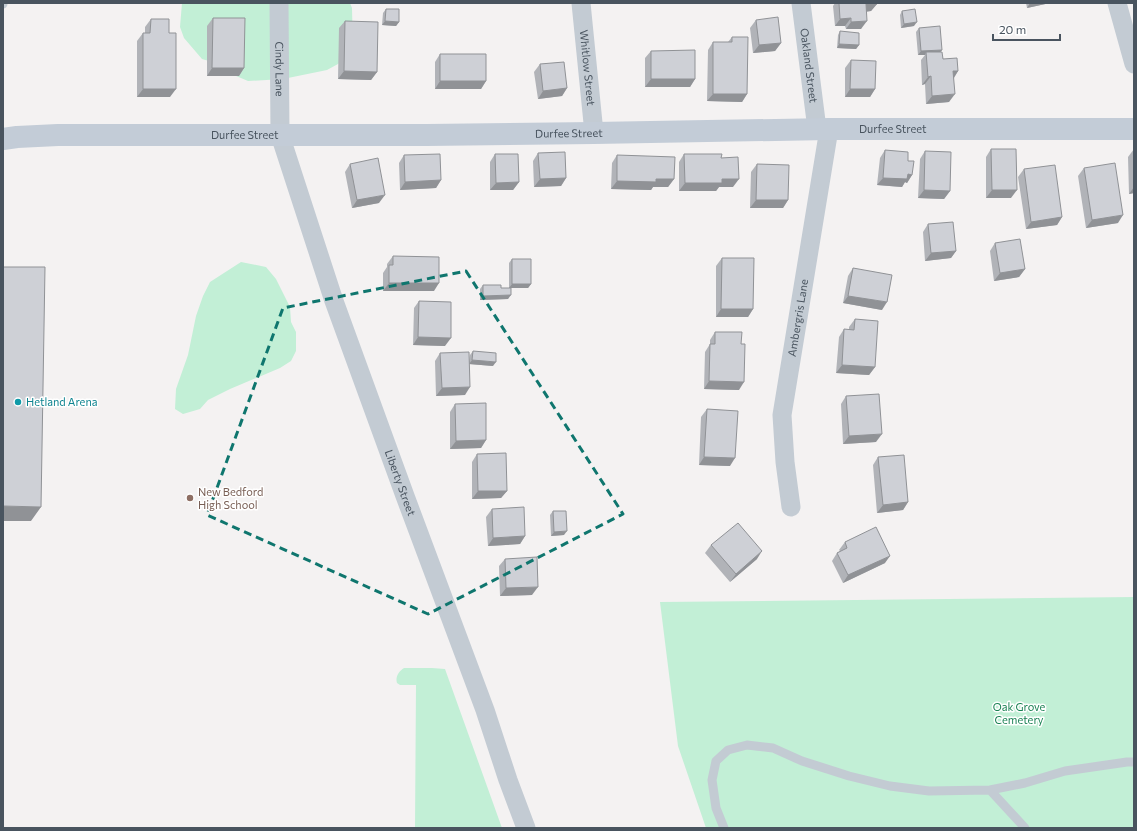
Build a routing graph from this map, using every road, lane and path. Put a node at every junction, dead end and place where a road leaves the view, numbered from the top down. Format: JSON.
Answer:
{"nodes":[{"id":1,"x":279,"y":3,"type":"edge"},
{"id":2,"x":581,"y":3,"type":"edge"},
{"id":3,"x":801,"y":3,"type":"edge"},
{"id":4,"x":1117,"y":3,"type":"edge"},
{"id":5,"x":1134,"y":64,"type":"edge"},
{"id":6,"x":823,"y":129,"type":"junction"},
{"id":7,"x":1134,"y":129,"type":"edge"},
{"id":8,"x":594,"y":133,"type":"junction"},
{"id":9,"x":280,"y":135,"type":"junction"},
{"id":10,"x":3,"y":139,"type":"edge"},
{"id":11,"x":791,"y":507,"type":"dead end"},
{"id":12,"x":1134,"y":762,"type":"edge"},
{"id":13,"x":990,"y":790,"type":"junction"},
{"id":14,"x":526,"y":828,"type":"edge"},
{"id":15,"x":724,"y":828,"type":"edge"},
{"id":16,"x":1025,"y":828,"type":"edge"}],
"edges":[{"from":1,"to":9,"type":"street","name":"Cindy Lane"},
{"from":2,"to":8,"type":"street","name":"Whitlow Street"},
{"from":3,"to":6,"type":"street","name":"Oakland Street"},
{"from":4,"to":5,"type":"street"},
{"from":6,"to":7,"type":"street","name":"Durfee Street"},
{"from":6,"to":8,"type":"street","name":"Durfee Street"},
{"from":6,"to":11,"type":"street","name":"Ambergris Lane"},
{"from":8,"to":9,"type":"street","name":"Durfee Street"},
{"from":9,"to":10,"type":"street","name":"Durfee Street"},
{"from":9,"to":14,"type":"street","name":"Liberty Street"},
{"from":12,"to":13,"type":"lane"},
{"from":13,"to":15,"type":"lane"},
{"from":13,"to":16,"type":"lane"}]}
